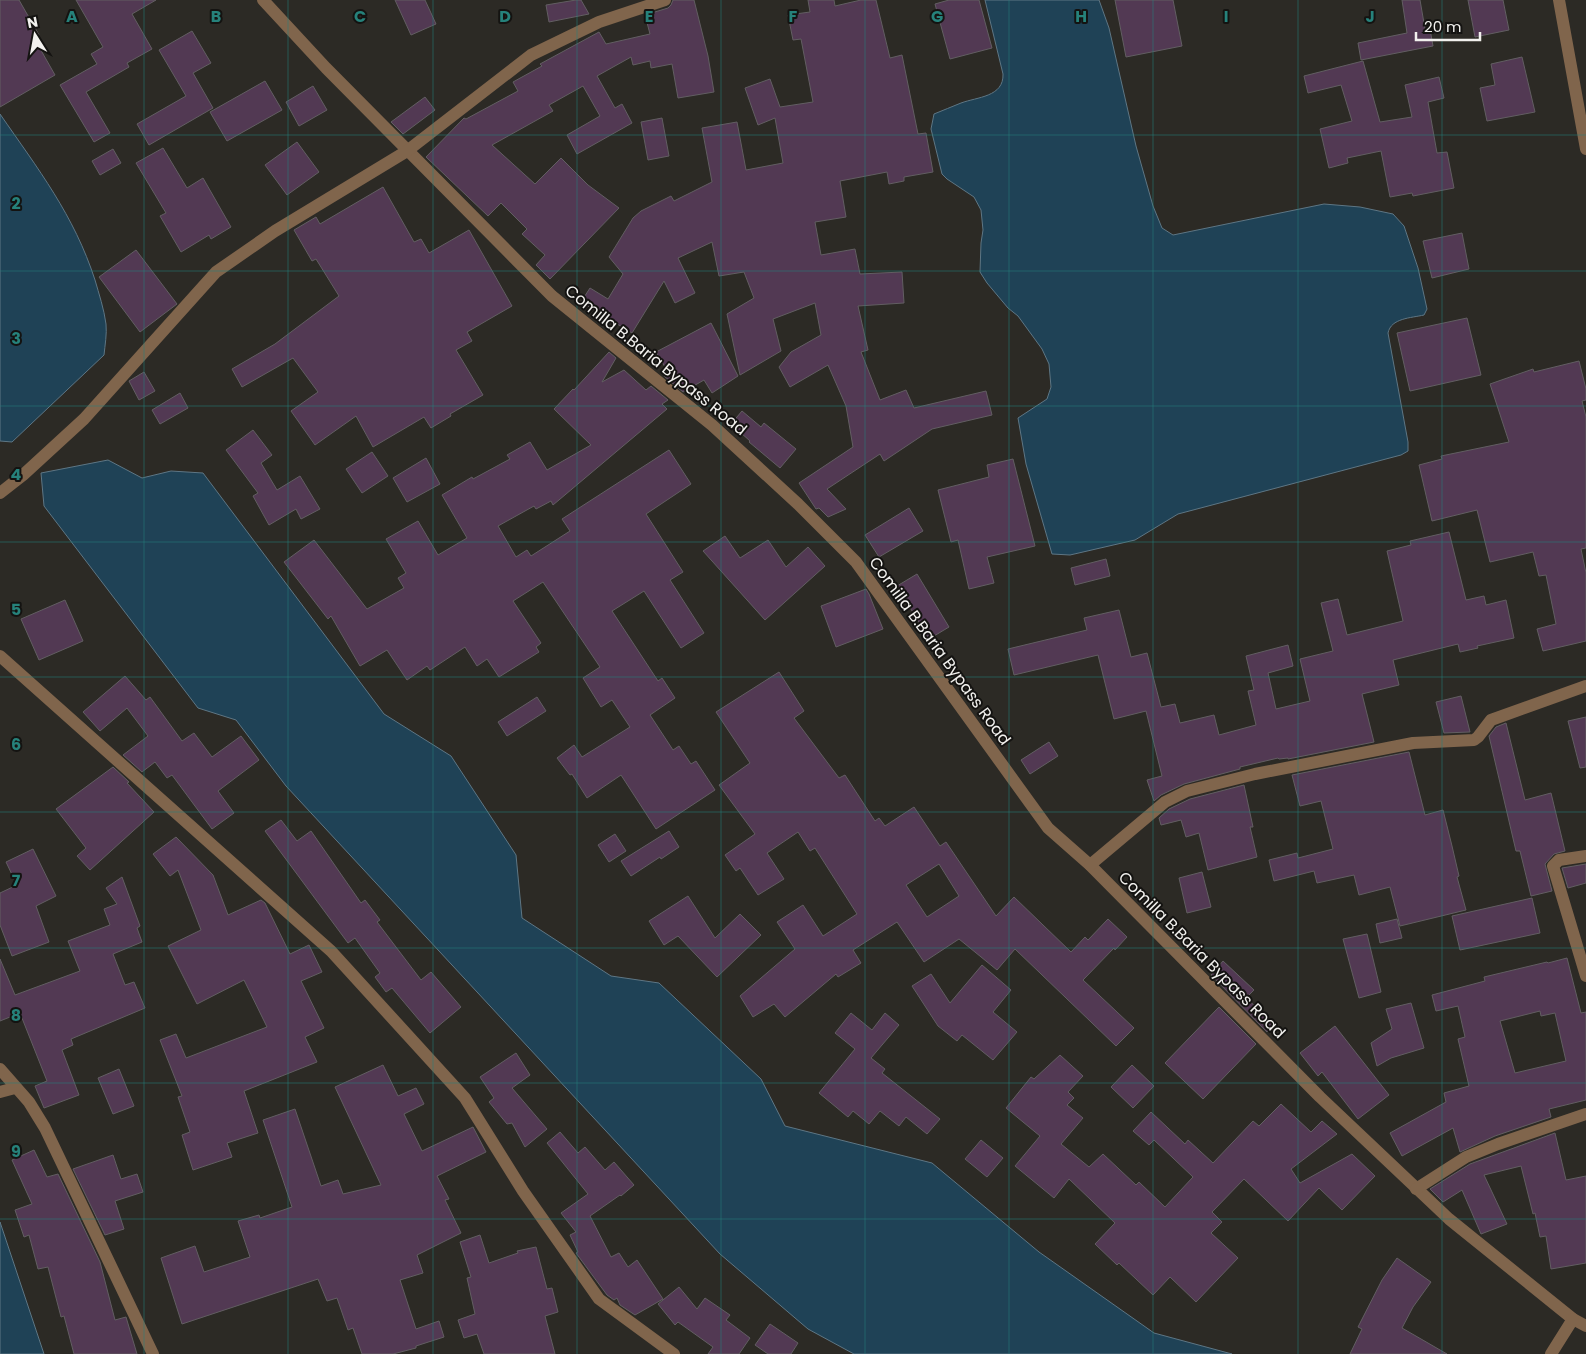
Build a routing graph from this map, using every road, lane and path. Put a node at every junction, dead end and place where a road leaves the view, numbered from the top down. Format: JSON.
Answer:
{"nodes":[{"id":1,"x":263,"y":0,"type":"edge"},
{"id":2,"x":665,"y":0,"type":"edge"},
{"id":3,"x":1559,"y":0,"type":"edge"},
{"id":4,"x":1586,"y":149,"type":"edge"},
{"id":5,"x":408,"y":151,"type":"junction"},
{"id":6,"x":0,"y":493,"type":"edge"},
{"id":7,"x":0,"y":656,"type":"edge"},
{"id":8,"x":1586,"y":686,"type":"edge"},
{"id":9,"x":1586,"y":856,"type":"edge"},
{"id":10,"x":1090,"y":865,"type":"junction"},
{"id":11,"x":1586,"y":976,"type":"edge"},
{"id":12,"x":0,"y":1069,"type":"edge"},
{"id":13,"x":15,"y":1088,"type":"junction"},
{"id":14,"x":0,"y":1092,"type":"edge"},
{"id":15,"x":1586,"y":1114,"type":"edge"},
{"id":16,"x":1416,"y":1189,"type":"junction"},
{"id":17,"x":1573,"y":1319,"type":"junction"},
{"id":18,"x":1586,"y":1326,"type":"edge"},
{"id":19,"x":153,"y":1354,"type":"edge"},
{"id":20,"x":674,"y":1354,"type":"edge"},
{"id":21,"x":1551,"y":1354,"type":"edge"}],
"edges":[{"from":1,"to":5,"type":"street","name":"Comilla B.Baria Bypass Road"},
{"from":2,"to":5,"type":"street"},
{"from":3,"to":4,"type":"street"},
{"from":5,"to":6,"type":"street"},
{"from":5,"to":10,"type":"street","name":"Comilla B.Baria Bypass Road"},
{"from":7,"to":20,"type":"street"},
{"from":8,"to":10,"type":"street"},
{"from":9,"to":11,"type":"street"},
{"from":10,"to":16,"type":"street","name":"Comilla B.Baria Bypass Road"},
{"from":12,"to":13,"type":"street"},
{"from":13,"to":14,"type":"street"},
{"from":13,"to":19,"type":"street"},
{"from":15,"to":16,"type":"street"},
{"from":16,"to":17,"type":"street","name":"Comilla B.Baria Bypass Road"},
{"from":17,"to":18,"type":"street","name":"Comilla B.Baria Bypass Road"},
{"from":17,"to":21,"type":"street"}]}
